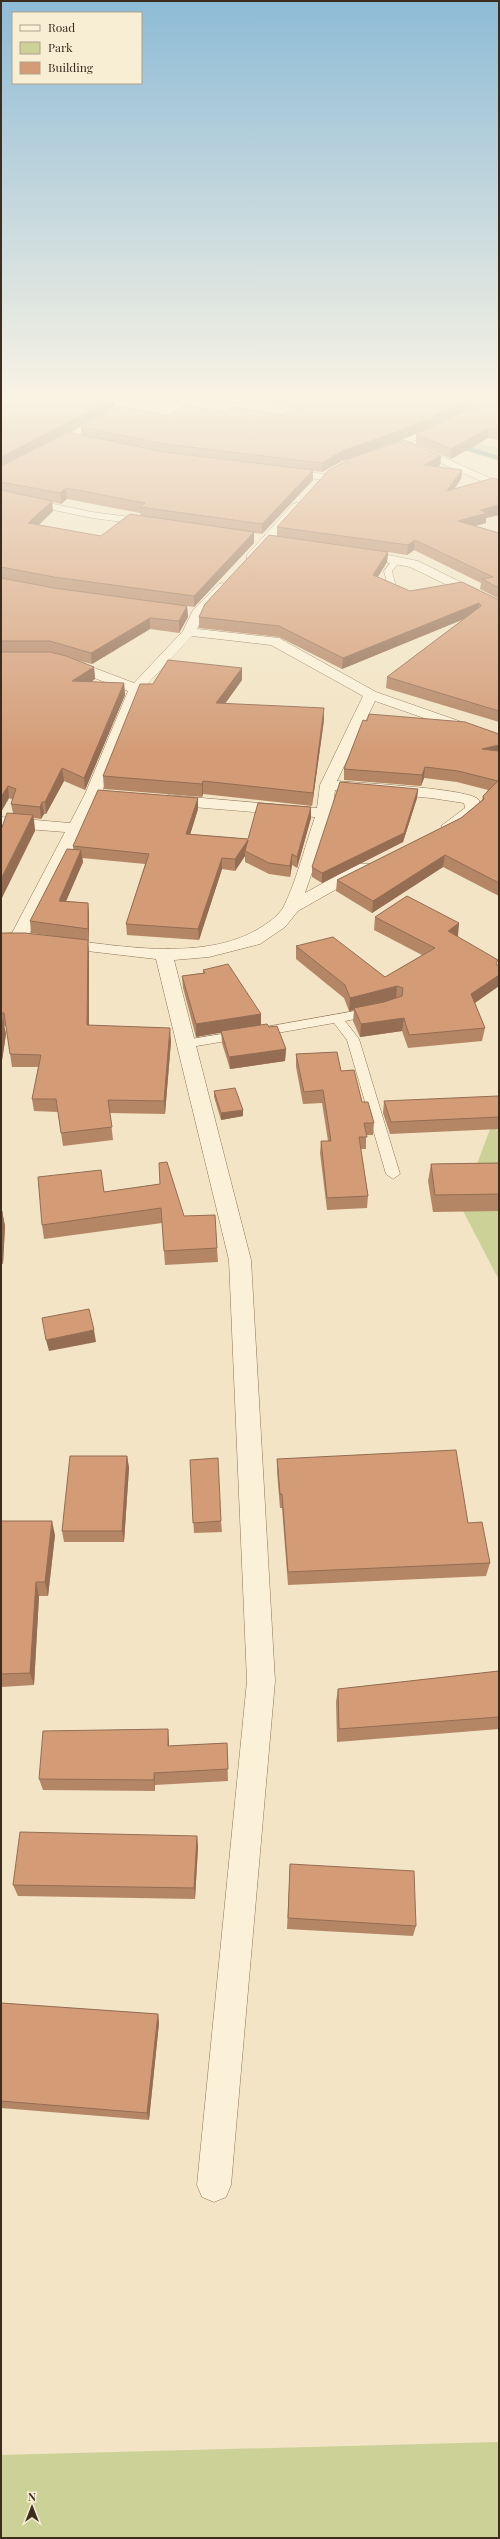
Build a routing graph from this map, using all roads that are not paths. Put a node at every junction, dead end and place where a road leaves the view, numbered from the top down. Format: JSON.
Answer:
{"nodes":[{"id":1,"x":95,"y":514,"type":"edge"},
{"id":2,"x":290,"y":514,"type":"edge"},
{"id":3,"x":162,"y":524,"type":"edge"},
{"id":4,"x":253,"y":537,"type":"edge"},
{"id":5,"x":268,"y":539,"type":"junction"},
{"id":6,"x":283,"y":541,"type":"edge"},
{"id":7,"x":344,"y":551,"type":"edge"},
{"id":8,"x":398,"y":559,"type":"junction"},
{"id":9,"x":241,"y":568,"type":"edge"},
{"id":10,"x":231,"y":579,"type":"edge"},
{"id":11,"x":393,"y":591,"type":"edge"},
{"id":12,"x":499,"y":606,"type":"edge"},
{"id":13,"x":183,"y":611,"type":"edge"},
{"id":14,"x":198,"y":613,"type":"junction"},
{"id":15,"x":189,"y":632,"type":"junction"},
{"id":16,"x":51,"y":658,"type":"edge"},
{"id":17,"x":136,"y":689,"type":"junction"},
{"id":18,"x":371,"y":695,"type":"junction"},
{"id":19,"x":499,"y":740,"type":"edge"},
{"id":20,"x":328,"y":785,"type":"junction"},
{"id":21,"x":93,"y":794,"type":"junction"},
{"id":22,"x":109,"y":796,"type":"edge"},
{"id":23,"x":156,"y":799,"type":"edge"},
{"id":24,"x":324,"y":813,"type":"junction"},
{"id":25,"x":1,"y":822,"type":"edge"},
{"id":26,"x":74,"y":828,"type":"junction"},
{"id":27,"x":432,"y":836,"type":"edge"},
{"id":28,"x":379,"y":860,"type":"edge"},
{"id":29,"x":292,"y":907,"type":"junction"},
{"id":30,"x":18,"y":938,"type":"junction"},
{"id":31,"x":1,"y":939,"type":"edge"},
{"id":32,"x":164,"y":955,"type":"junction"},
{"id":33,"x":383,"y":1010,"type":"edge"},
{"id":34,"x":337,"y":1019,"type":"junction"},
{"id":35,"x":185,"y":1044,"type":"junction"},
{"id":36,"x":393,"y":1174,"type":"dead end"},
{"id":37,"x":214,"y":2185,"type":"dead end"}],
"edges":[{"from":1,"to":3,"type":"street"},
{"from":2,"to":5,"type":"street"},
{"from":4,"to":5,"type":"street"},
{"from":5,"to":6,"type":"street"},
{"from":5,"to":9,"type":"street"},
{"from":7,"to":8,"type":"street"},
{"from":8,"to":11,"type":"lane"},
{"from":8,"to":12,"type":"street"},
{"from":10,"to":14,"type":"street"},
{"from":13,"to":14,"type":"street"},
{"from":14,"to":15,"type":"street"},
{"from":15,"to":17,"type":"street"},
{"from":15,"to":18,"type":"street"},
{"from":16,"to":17,"type":"street"},
{"from":17,"to":21,"type":"street"},
{"from":18,"to":19,"type":"street"},
{"from":18,"to":20,"type":"street"},
{"from":20,"to":24,"type":"street"},
{"from":20,"to":27,"type":"street"},
{"from":21,"to":22,"type":"street"},
{"from":21,"to":26,"type":"street"},
{"from":23,"to":24,"type":"street"},
{"from":24,"to":29,"type":"street"},
{"from":25,"to":26,"type":"street"},
{"from":26,"to":30,"type":"street"},
{"from":28,"to":29,"type":"street"},
{"from":29,"to":32,"type":"street"},
{"from":30,"to":31,"type":"street"},
{"from":30,"to":32,"type":"street"},
{"from":32,"to":35,"type":"street"},
{"from":33,"to":34,"type":"lane"},
{"from":34,"to":35,"type":"lane"},
{"from":34,"to":36,"type":"lane"},
{"from":35,"to":37,"type":"street"}]}
